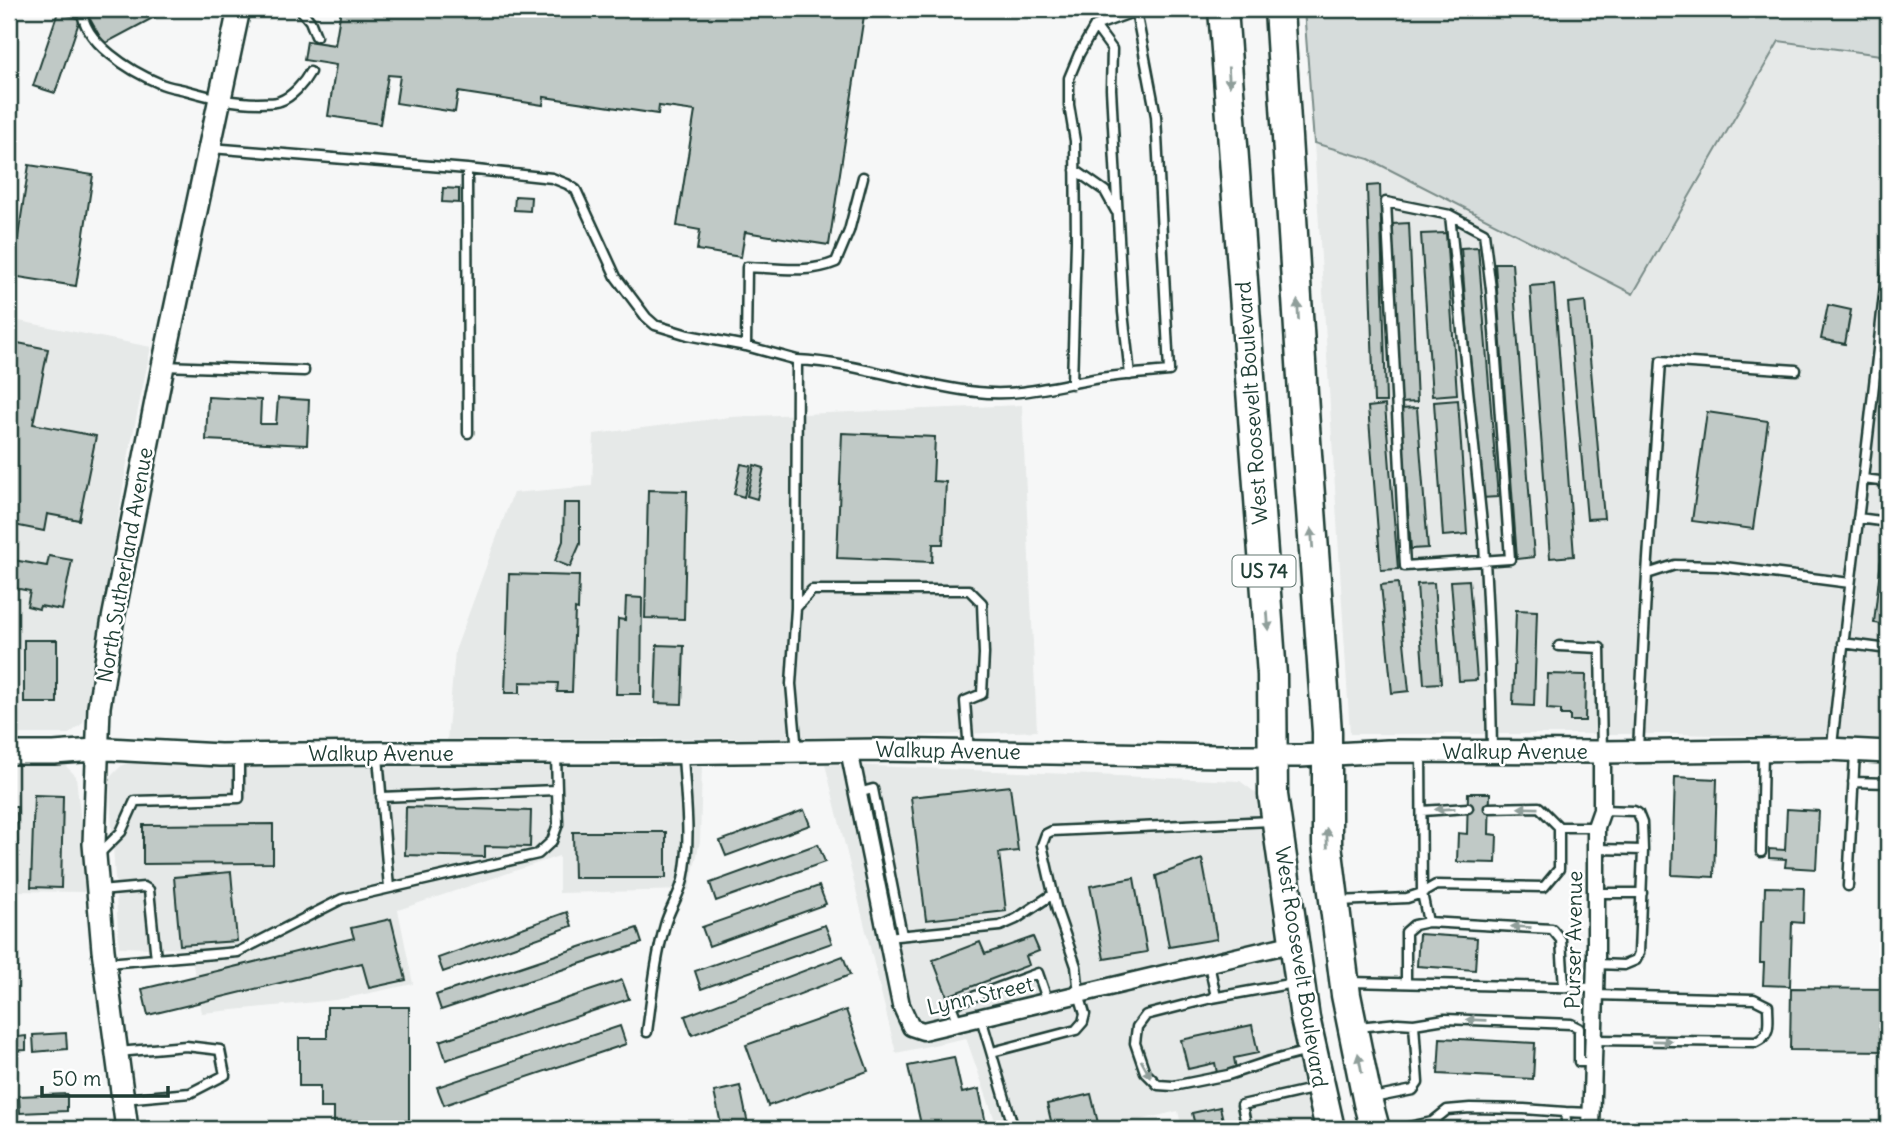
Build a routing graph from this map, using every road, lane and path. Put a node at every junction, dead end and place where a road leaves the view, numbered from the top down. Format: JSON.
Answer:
{"nodes":[{"id":1,"x":82,"y":9,"type":"edge"},
{"id":2,"x":239,"y":9,"type":"edge"},
{"id":3,"x":300,"y":9,"type":"edge"},
{"id":4,"x":1223,"y":9,"type":"edge"},
{"id":5,"x":1279,"y":9,"type":"edge"},
{"id":6,"x":1095,"y":26,"type":"junction"},
{"id":7,"x":316,"y":36,"type":"dead end"},
{"id":8,"x":310,"y":72,"type":"dead end"},
{"id":9,"x":220,"y":100,"type":"junction"},
{"id":10,"x":210,"y":148,"type":"junction"},
{"id":11,"x":467,"y":169,"type":"junction"},
{"id":12,"x":1075,"y":170,"type":"junction"},
{"id":13,"x":863,"y":177,"type":"dead end"},
{"id":14,"x":1118,"y":214,"type":"junction"},
{"id":15,"x":1450,"y":215,"type":"junction"},
{"id":16,"x":1888,"y":255,"type":"edge"},
{"id":17,"x":746,"y":346,"type":"junction"},
{"id":18,"x":797,"y":360,"type":"junction"},
{"id":19,"x":163,"y":366,"type":"junction"},
{"id":20,"x":1796,"y":370,"type":"dead end"},
{"id":21,"x":304,"y":371,"type":"dead end"},
{"id":22,"x":1130,"y":375,"type":"junction"},
{"id":23,"x":1072,"y":384,"type":"junction"},
{"id":24,"x":468,"y":433,"type":"dead end"},
{"id":25,"x":1863,"y":479,"type":"junction"},
{"id":26,"x":1888,"y":482,"type":"edge"},
{"id":27,"x":1858,"y":518,"type":"junction"},
{"id":28,"x":1888,"y":522,"type":"edge"},
{"id":29,"x":1485,"y":561,"type":"junction"},
{"id":30,"x":1647,"y":574,"type":"junction"},
{"id":31,"x":1850,"y":583,"type":"junction"},
{"id":32,"x":796,"y":608,"type":"junction"},
{"id":33,"x":1843,"y":643,"type":"junction"},
{"id":34,"x":1559,"y":646,"type":"dead end"},
{"id":35,"x":1888,"y":649,"type":"edge"},
{"id":36,"x":1832,"y":749,"type":"junction"},
{"id":37,"x":97,"y":750,"type":"junction"},
{"id":38,"x":849,"y":750,"type":"junction"},
{"id":39,"x":1763,"y":750,"type":"junction"},
{"id":40,"x":1855,"y":750,"type":"junction"},
{"id":41,"x":797,"y":751,"type":"junction"},
{"id":42,"x":969,"y":751,"type":"junction"},
{"id":43,"x":1421,"y":751,"type":"junction"},
{"id":44,"x":1492,"y":751,"type":"junction"},
{"id":45,"x":683,"y":752,"type":"junction"},
{"id":46,"x":1602,"y":752,"type":"junction"},
{"id":47,"x":1638,"y":752,"type":"junction"},
{"id":48,"x":1888,"y":752,"type":"edge"},
{"id":49,"x":9,"y":753,"type":"edge"},
{"id":50,"x":377,"y":753,"type":"junction"},
{"id":51,"x":556,"y":753,"type":"junction"},
{"id":52,"x":239,"y":755,"type":"junction"},
{"id":53,"x":1273,"y":755,"type":"junction"},
{"id":54,"x":1327,"y":755,"type":"junction"},
{"id":55,"x":1853,"y":782,"type":"junction"},
{"id":56,"x":1888,"y":783,"type":"edge"},
{"id":57,"x":556,"y":790,"type":"junction"},
{"id":58,"x":381,"y":797,"type":"junction"},
{"id":59,"x":1468,"y":808,"type":"dead end"},
{"id":60,"x":1489,"y":808,"type":"dead end"},
{"id":61,"x":1602,"y":810,"type":"junction"},
{"id":62,"x":1422,"y":811,"type":"junction"},
{"id":63,"x":1277,"y":821,"type":"junction"},
{"id":64,"x":1559,"y":827,"type":"junction"},
{"id":65,"x":1596,"y":827,"type":"junction"},
{"id":66,"x":1596,"y":849,"type":"junction"},
{"id":67,"x":1643,"y":849,"type":"junction"},
{"id":68,"x":1761,"y":852,"type":"dead end"},
{"id":69,"x":95,"y":858,"type":"junction"},
{"id":70,"x":1848,"y":886,"type":"dead end"},
{"id":71,"x":389,"y":888,"type":"junction"},
{"id":72,"x":98,"y":891,"type":"junction"},
{"id":73,"x":1422,"y":893,"type":"junction"},
{"id":74,"x":1596,"y":893,"type":"junction"},
{"id":75,"x":1642,"y":893,"type":"junction"},
{"id":76,"x":1053,"y":894,"type":"junction"},
{"id":77,"x":1334,"y":901,"type":"junction"},
{"id":78,"x":1428,"y":922,"type":"junction"},
{"id":79,"x":895,"y":936,"type":"junction"},
{"id":80,"x":1295,"y":943,"type":"junction"},
{"id":81,"x":156,"y":959,"type":"junction"},
{"id":82,"x":105,"y":963,"type":"junction"},
{"id":83,"x":1209,"y":964,"type":"junction"},
{"id":84,"x":1596,"y":964,"type":"junction"},
{"id":85,"x":1300,"y":982,"type":"junction"},
{"id":86,"x":1344,"y":982,"type":"junction"},
{"id":87,"x":1406,"y":984,"type":"junction"},
{"id":88,"x":1564,"y":987,"type":"junction"},
{"id":89,"x":1595,"y":991,"type":"junction"},
{"id":90,"x":1079,"y":994,"type":"junction"},
{"id":91,"x":1216,"y":997,"type":"junction"},
{"id":92,"x":1048,"y":1002,"type":"junction"},
{"id":93,"x":981,"y":1018,"type":"junction"},
{"id":94,"x":958,"y":1023,"type":"junction"},
{"id":95,"x":1414,"y":1024,"type":"junction"},
{"id":96,"x":1353,"y":1028,"type":"junction"},
{"id":97,"x":647,"y":1032,"type":"dead end"},
{"id":98,"x":1593,"y":1041,"type":"junction"},
{"id":99,"x":1312,"y":1050,"type":"junction"},
{"id":100,"x":117,"y":1052,"type":"junction"},
{"id":101,"x":992,"y":1052,"type":"junction"},
{"id":102,"x":1592,"y":1062,"type":"junction"},
{"id":103,"x":1320,"y":1088,"type":"junction"},
{"id":104,"x":123,"y":1099,"type":"junction"},
{"id":105,"x":1367,"y":1099,"type":"junction"},
{"id":106,"x":1566,"y":1112,"type":"junction"},
{"id":107,"x":1591,"y":1121,"type":"edge"},
{"id":108,"x":1433,"y":1125,"type":"edge"},
{"id":109,"x":127,"y":1129,"type":"edge"},
{"id":110,"x":1014,"y":1129,"type":"edge"},
{"id":111,"x":1247,"y":1129,"type":"edge"},
{"id":112,"x":1329,"y":1129,"type":"edge"},
{"id":113,"x":1375,"y":1129,"type":"edge"},
{"id":114,"x":1399,"y":1129,"type":"edge"},
{"id":115,"x":1567,"y":1129,"type":"edge"}],
"edges":[{"from":1,"to":9,"type":"lane"},
{"from":2,"to":9,"type":"street","name":"North Sutherland Avenue"},
{"from":3,"to":7,"type":"lane"},
{"from":4,"to":53,"type":"highway","name":"West Roosevelt Boulevard","number":"US 74","one_way":true},
{"from":54,"to":5,"type":"highway","name":"West Roosevelt Boulevard","number":"US 74","one_way":true},
{"from":6,"to":12,"type":"lane"},
{"from":6,"to":14,"type":"lane"},
{"from":6,"to":22,"type":"lane"},
{"from":8,"to":9,"type":"lane"},
{"from":9,"to":10,"type":"street","name":"North Sutherland Avenue"},
{"from":10,"to":11,"type":"lane"},
{"from":10,"to":19,"type":"street","name":"North Sutherland Avenue"},
{"from":11,"to":17,"type":"lane"},
{"from":11,"to":24,"type":"lane"},
{"from":12,"to":14,"type":"lane"},
{"from":12,"to":23,"type":"lane"},
{"from":13,"to":17,"type":"lane"},
{"from":14,"to":22,"type":"lane"},
{"from":15,"to":29,"type":"lane"},
{"from":15,"to":29,"type":"lane"},
{"from":15,"to":29,"type":"lane"},
{"from":16,"to":25,"type":"lane"},
{"from":17,"to":18,"type":"lane"},
{"from":18,"to":23,"type":"lane"},
{"from":18,"to":32,"type":"lane"},
{"from":19,"to":21,"type":"lane"},
{"from":19,"to":37,"type":"street","name":"North Sutherland Avenue"},
{"from":20,"to":30,"type":"lane"},
{"from":22,"to":23,"type":"lane"},
{"from":25,"to":26,"type":"lane"},
{"from":25,"to":27,"type":"lane"},
{"from":27,"to":28,"type":"lane"},
{"from":27,"to":31,"type":"lane"},
{"from":29,"to":44,"type":"lane"},
{"from":30,"to":31,"type":"lane"},
{"from":30,"to":47,"type":"lane"},
{"from":31,"to":33,"type":"lane"},
{"from":32,"to":41,"type":"lane"},
{"from":32,"to":42,"type":"lane"},
{"from":33,"to":35,"type":"lane"},
{"from":33,"to":36,"type":"lane"},
{"from":34,"to":46,"type":"lane"},
{"from":36,"to":39,"type":"street","name":"Walkup Avenue"},
{"from":36,"to":40,"type":"street","name":"Walkup Avenue"},
{"from":37,"to":49,"type":"street","name":"Walkup Avenue"},
{"from":37,"to":52,"type":"street","name":"Walkup Avenue"},
{"from":37,"to":69,"type":"street","name":"North Sutherland Avenue"},
{"from":38,"to":41,"type":"street","name":"Walkup Avenue"},
{"from":38,"to":42,"type":"street","name":"Walkup Avenue"},
{"from":38,"to":79,"type":"street","name":"Lynn Street"},
{"from":39,"to":47,"type":"street","name":"Walkup Avenue"},
{"from":39,"to":68,"type":"lane"},
{"from":40,"to":48,"type":"street","name":"Walkup Avenue"},
{"from":40,"to":55,"type":"lane"},
{"from":41,"to":45,"type":"street","name":"Walkup Avenue"},
{"from":42,"to":53,"type":"street","name":"Walkup Avenue"},
{"from":43,"to":44,"type":"street","name":"Walkup Avenue"},
{"from":43,"to":54,"type":"street","name":"Walkup Avenue"},
{"from":43,"to":62,"type":"lane"},
{"from":44,"to":46,"type":"street","name":"Walkup Avenue"},
{"from":45,"to":51,"type":"street","name":"Walkup Avenue"},
{"from":45,"to":97,"type":"lane"},
{"from":46,"to":47,"type":"street","name":"Walkup Avenue"},
{"from":46,"to":61,"type":"street","name":"Purser Avenue"},
{"from":50,"to":51,"type":"street","name":"Walkup Avenue"},
{"from":50,"to":52,"type":"street","name":"Walkup Avenue"},
{"from":50,"to":58,"type":"lane"},
{"from":51,"to":57,"type":"lane"},
{"from":52,"to":69,"type":"lane"},
{"from":53,"to":54,"type":"street","name":"Walkup Avenue"},
{"from":53,"to":63,"type":"highway","name":"West Roosevelt Boulevard","number":"US 74"},
{"from":77,"to":54,"type":"highway","name":"West Roosevelt Boulevard","number":"US 74","one_way":true},
{"from":55,"to":56,"type":"lane"},
{"from":55,"to":70,"type":"lane"},
{"from":57,"to":58,"type":"lane"},
{"from":57,"to":71,"type":"lane"},
{"from":58,"to":71,"type":"lane"},
{"from":59,"to":62,"type":"lane","one_way":true},
{"from":64,"to":60,"type":"lane","one_way":true},
{"from":61,"to":65,"type":"street","name":"Purser Avenue"},
{"from":61,"to":67,"type":"lane"},
{"from":62,"to":73,"type":"lane"},
{"from":63,"to":76,"type":"lane"},
{"from":63,"to":80,"type":"highway","name":"West Roosevelt Boulevard","number":"US 74"},
{"from":64,"to":65,"type":"lane"},
{"from":64,"to":73,"type":"lane"},
{"from":65,"to":66,"type":"street","name":"Purser Avenue"},
{"from":66,"to":67,"type":"lane"},
{"from":66,"to":74,"type":"street","name":"Purser Avenue"},
{"from":67,"to":75,"type":"lane"},
{"from":69,"to":72,"type":"street","name":"North Sutherland Avenue"},
{"from":71,"to":81,"type":"lane"},
{"from":72,"to":81,"type":"lane"},
{"from":72,"to":82,"type":"street","name":"North Sutherland Avenue"},
{"from":73,"to":77,"type":"lane"},
{"from":73,"to":78,"type":"lane"},
{"from":74,"to":75,"type":"lane"},
{"from":74,"to":84,"type":"street","name":"Purser Avenue"},
{"from":75,"to":84,"type":"lane"},
{"from":76,"to":79,"type":"lane"},
{"from":76,"to":90,"type":"lane"},
{"from":77,"to":86,"type":"highway","name":"West Roosevelt Boulevard","number":"US 74"},
{"from":78,"to":87,"type":"lane"},
{"from":88,"to":78,"type":"lane","one_way":true},
{"from":79,"to":94,"type":"street","name":"Lynn Street"},
{"from":80,"to":83,"type":"street","name":"Lynn Street"},
{"from":80,"to":85,"type":"highway","name":"West Roosevelt Boulevard","number":"US 74"},
{"from":81,"to":82,"type":"lane"},
{"from":82,"to":100,"type":"street","name":"North Sutherland Avenue"},
{"from":83,"to":90,"type":"street","name":"Lynn Street"},
{"from":83,"to":91,"type":"lane"},
{"from":84,"to":89,"type":"street","name":"Purser Avenue"},
{"from":85,"to":91,"type":"lane"},
{"from":85,"to":99,"type":"highway","name":"West Roosevelt Boulevard","number":"US 74"},
{"from":86,"to":87,"type":"lane"},
{"from":86,"to":96,"type":"highway","name":"West Roosevelt Boulevard","number":"US 74"},
{"from":87,"to":88,"type":"lane"},
{"from":88,"to":89,"type":"lane"},
{"from":89,"to":98,"type":"street","name":"Purser Avenue"},
{"from":98,"to":89,"type":"lane","one_way":true},
{"from":90,"to":92,"type":"street","name":"Lynn Street"},
{"from":90,"to":101,"type":"lane"},
{"from":91,"to":99,"type":"lane","one_way":true},
{"from":92,"to":93,"type":"street","name":"Lynn Street"},
{"from":92,"to":94,"type":"lane"},
{"from":93,"to":94,"type":"street","name":"Lynn Street"},
{"from":93,"to":101,"type":"lane"},
{"from":95,"to":96,"type":"lane"},
{"from":102,"to":95,"type":"lane","one_way":true},
{"from":95,"to":105,"type":"lane"},
{"from":105,"to":96,"type":"highway","name":"West Roosevelt Boulevard","number":"US 74","one_way":true},
{"from":98,"to":102,"type":"street","name":"Purser Avenue"},
{"from":99,"to":103,"type":"highway","name":"West Roosevelt Boulevard","number":"US 74"},
{"from":100,"to":104,"type":"street","name":"North Sutherland Avenue"},
{"from":100,"to":104,"type":"lane"},
{"from":101,"to":110,"type":"lane"},
{"from":102,"to":107,"type":"street","name":"Purser Avenue"},
{"from":103,"to":111,"type":"lane"},
{"from":103,"to":112,"type":"highway","name":"West Roosevelt Boulevard","number":"US 74"},
{"from":104,"to":109,"type":"street","name":"North Sutherland Avenue"},
{"from":105,"to":113,"type":"highway","name":"West Roosevelt Boulevard","number":"US 74"},
{"from":106,"to":107,"type":"lane"},
{"from":106,"to":108,"type":"lane"},
{"from":106,"to":115,"type":"lane"},
{"from":108,"to":114,"type":"lane"}]}
